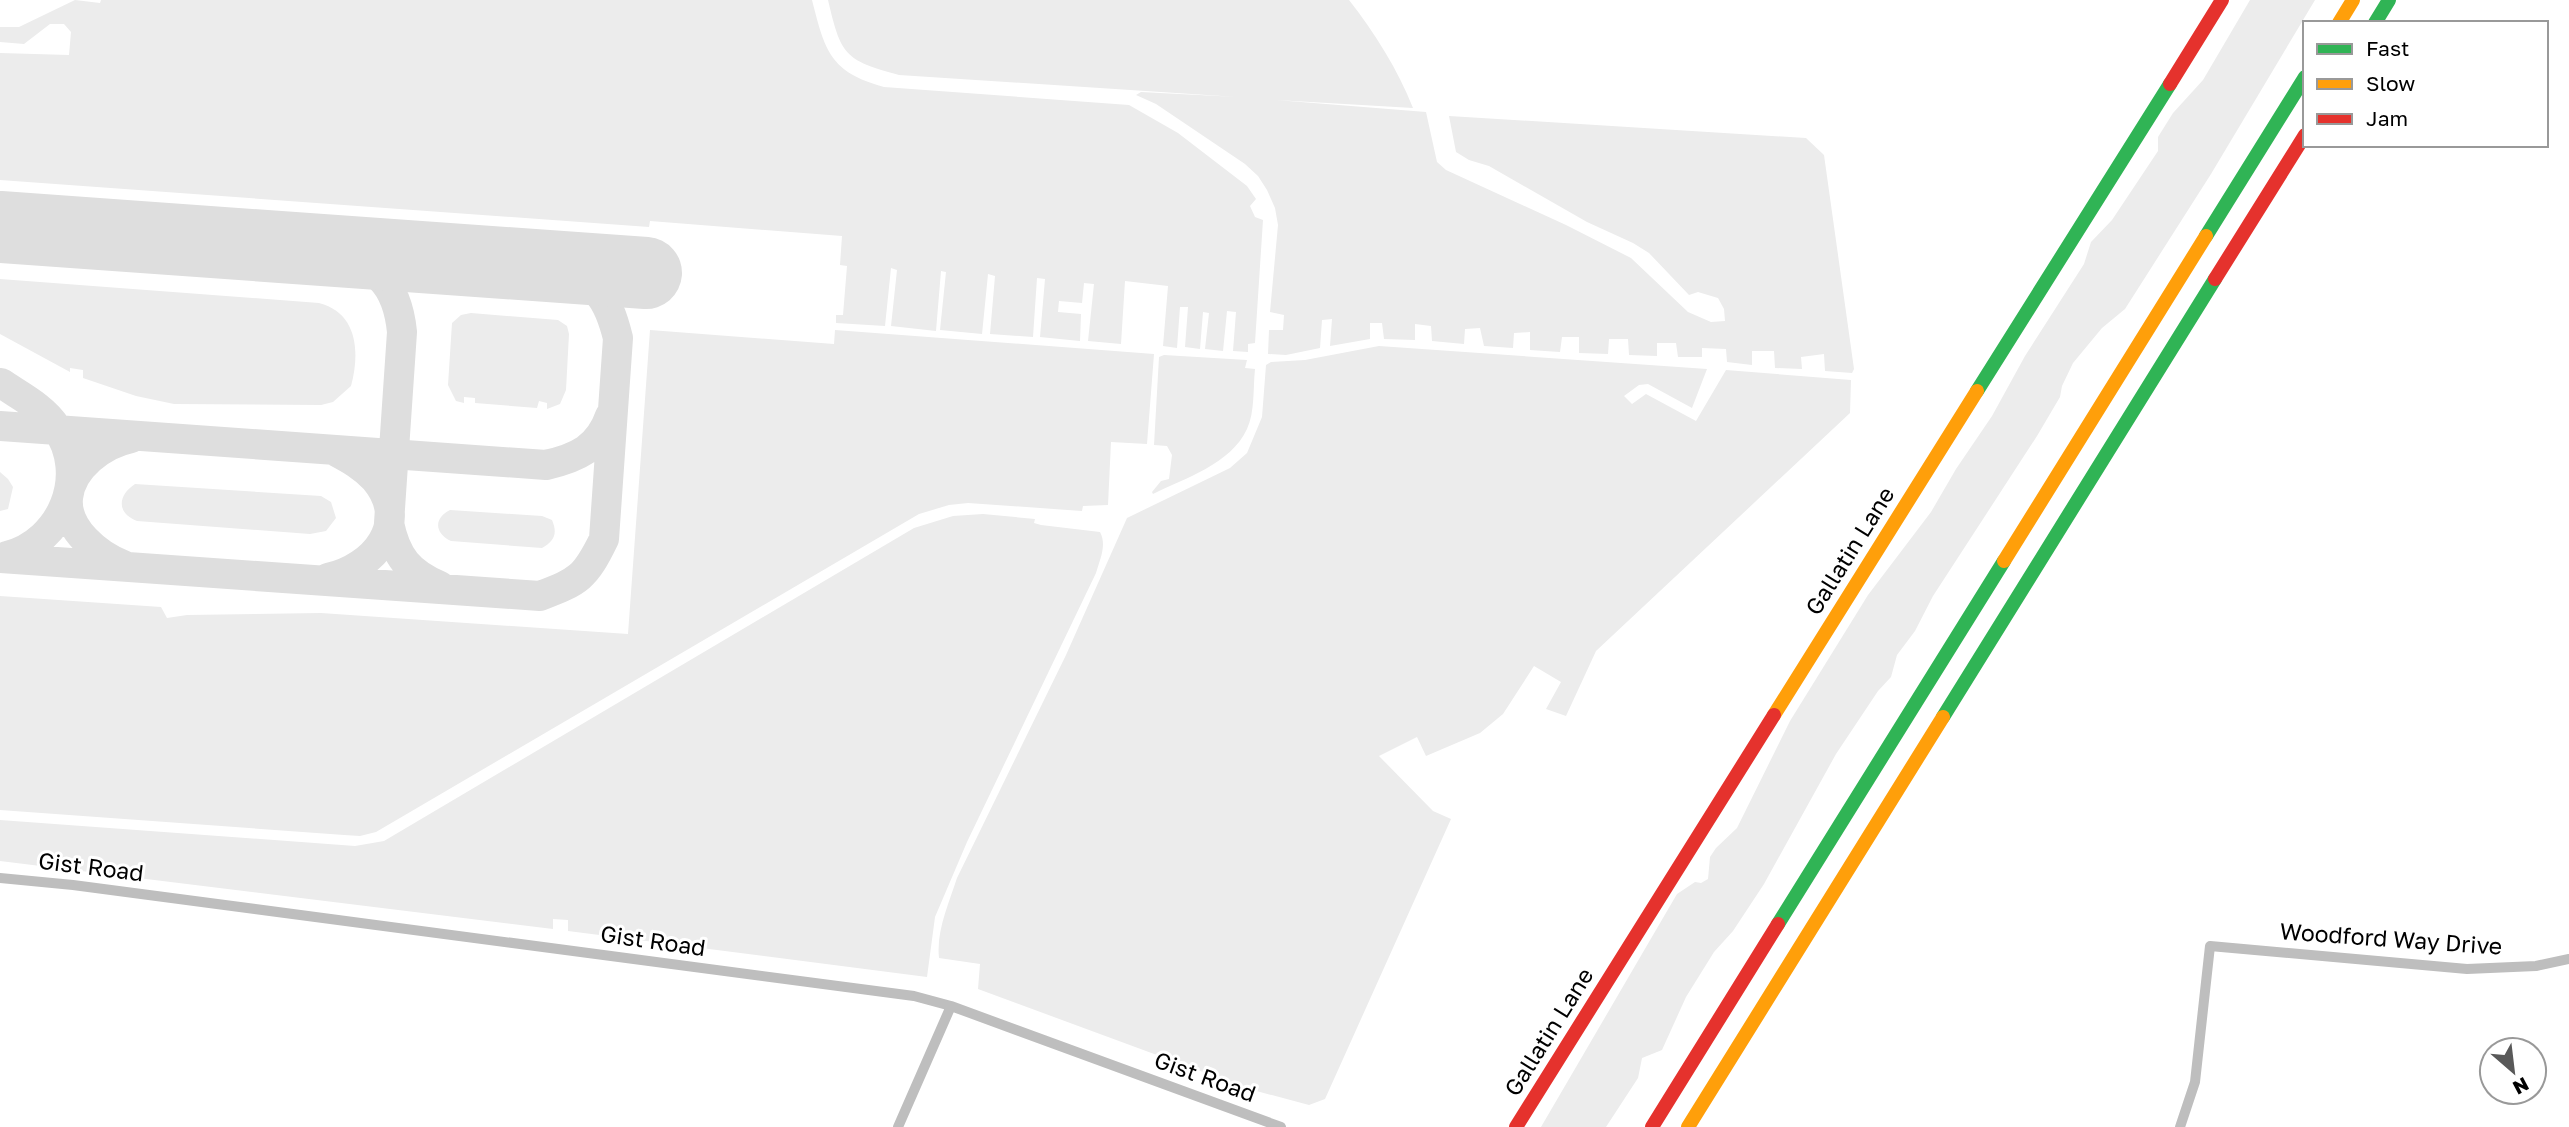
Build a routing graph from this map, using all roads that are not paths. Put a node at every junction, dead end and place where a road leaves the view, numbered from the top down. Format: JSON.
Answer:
{"nodes":[{"id":1,"x":2222,"y":0,"type":"edge"},
{"id":2,"x":2353,"y":0,"type":"edge"},
{"id":3,"x":2389,"y":0,"type":"edge"},
{"id":4,"x":2340,"y":21,"type":"edge"},
{"id":5,"x":2376,"y":21,"type":"edge"},
{"id":6,"x":2303,"y":80,"type":"edge"},
{"id":7,"x":2303,"y":138,"type":"edge"},
{"id":8,"x":0,"y":878,"type":"edge"},
{"id":9,"x":2569,"y":959,"type":"edge"},
{"id":10,"x":951,"y":1006,"type":"junction"},
{"id":11,"x":898,"y":1127,"type":"edge"},
{"id":12,"x":1281,"y":1127,"type":"edge"},
{"id":13,"x":1516,"y":1127,"type":"edge"},
{"id":14,"x":1652,"y":1127,"type":"edge"},
{"id":15,"x":1688,"y":1127,"type":"edge"},
{"id":16,"x":2180,"y":1127,"type":"edge"}],
"edges":[{"from":1,"to":13,"type":"main road","name":"Gallatin Lane"},
{"from":2,"to":4,"type":"main road"},
{"from":3,"to":5,"type":"main road"},
{"from":6,"to":14,"type":"main road"},
{"from":7,"to":15,"type":"main road"},
{"from":8,"to":10,"type":"street","name":"Gist Road"},
{"from":9,"to":16,"type":"street","name":"Woodford Way Drive"},
{"from":10,"to":11,"type":"street"},
{"from":10,"to":12,"type":"street","name":"Gist Road"}]}
